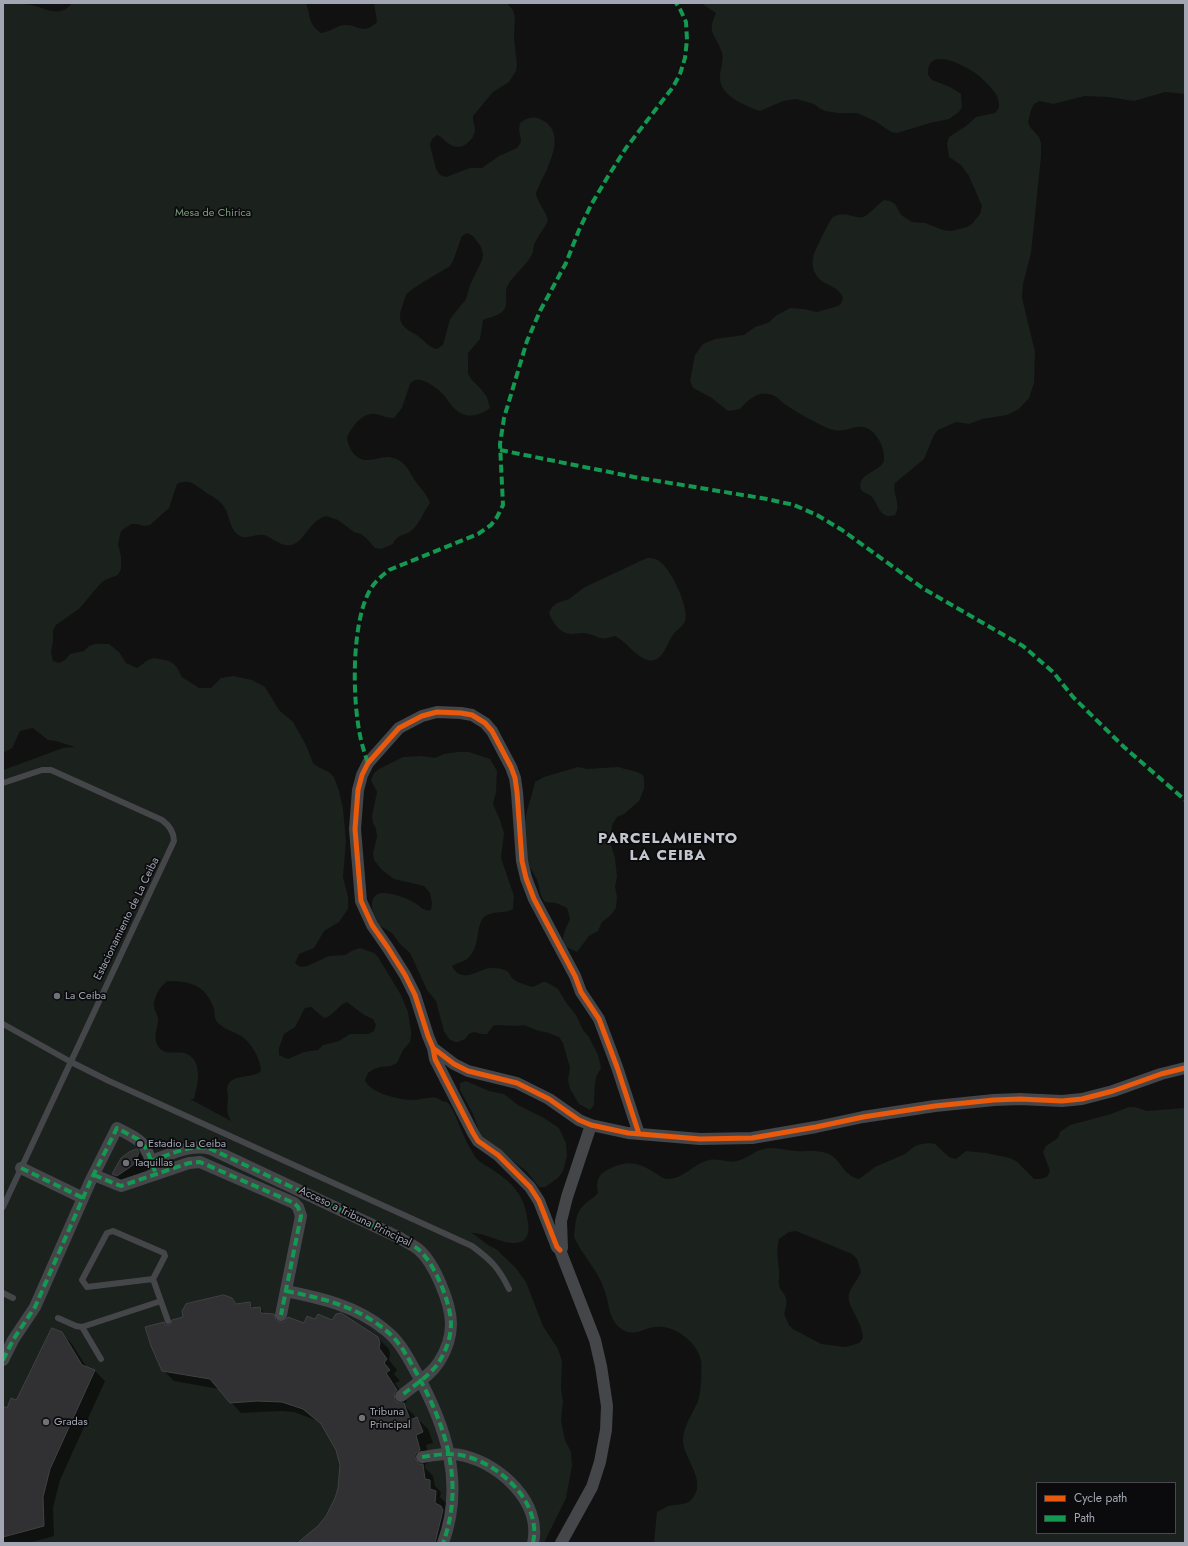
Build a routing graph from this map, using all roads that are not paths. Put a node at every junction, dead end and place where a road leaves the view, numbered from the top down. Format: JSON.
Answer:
{"nodes":[{"id":1,"x":3,"y":783,"type":"edge"},
{"id":2,"x":3,"y":1024,"type":"edge"},
{"id":3,"x":434,"y":1048,"type":"junction"},
{"id":4,"x":71,"y":1062,"type":"junction"},
{"id":5,"x":1185,"y":1068,"type":"edge"},
{"id":6,"x":591,"y":1125,"type":"junction"},
{"id":7,"x":639,"y":1134,"type":"junction"},
{"id":8,"x":151,"y":1162,"type":"junction"},
{"id":9,"x":21,"y":1168,"type":"junction"},
{"id":10,"x":156,"y":1174,"type":"junction"},
{"id":11,"x":94,"y":1175,"type":"junction"},
{"id":12,"x":83,"y":1198,"type":"junction"},
{"id":13,"x":3,"y":1207,"type":"edge"},
{"id":14,"x":560,"y":1250,"type":"junction"},
{"id":15,"x":153,"y":1280,"type":"junction"},
{"id":16,"x":509,"y":1289,"type":"dead end"},
{"id":17,"x":286,"y":1291,"type":"junction"},
{"id":18,"x":3,"y":1293,"type":"edge"},
{"id":19,"x":13,"y":1298,"type":"dead end"},
{"id":20,"x":161,"y":1301,"type":"junction"},
{"id":21,"x":281,"y":1315,"type":"dead end"},
{"id":22,"x":58,"y":1318,"type":"dead end"},
{"id":23,"x":168,"y":1321,"type":"dead end"},
{"id":24,"x":82,"y":1327,"type":"junction"},
{"id":25,"x":101,"y":1359,"type":"dead end"},
{"id":26,"x":3,"y":1360,"type":"edge"},
{"id":27,"x":421,"y":1381,"type":"junction"},
{"id":28,"x":401,"y":1396,"type":"dead end"},
{"id":29,"x":450,"y":1454,"type":"junction"},
{"id":30,"x":422,"y":1457,"type":"dead end"},
{"id":31,"x":443,"y":1543,"type":"edge"},
{"id":32,"x":534,"y":1543,"type":"edge"},
{"id":33,"x":561,"y":1543,"type":"edge"}],
"edges":[{"from":1,"to":4,"type":"lane","name":"Estacionamiento de La Ceiba"},
{"from":2,"to":4,"type":"lane"},
{"from":3,"to":6,"type":"street"},
{"from":3,"to":7,"type":"street"},
{"from":3,"to":14,"type":"street"},
{"from":4,"to":9,"type":"lane","name":"Estacionamiento de La Ceiba"},
{"from":4,"to":16,"type":"lane"},
{"from":5,"to":7,"type":"street"},
{"from":6,"to":7,"type":"street"},
{"from":6,"to":14,"type":"street"},
{"from":8,"to":10,"type":"street"},
{"from":8,"to":11,"type":"street"},
{"from":8,"to":27,"type":"street","name":"Acceso a Tribuna Principal"},
{"from":9,"to":12,"type":"street"},
{"from":9,"to":13,"type":"lane","name":"Estacionamiento de La Ceiba"},
{"from":10,"to":11,"type":"street","name":"Acceso a Tribuna Principal"},
{"from":10,"to":17,"type":"street","name":"Acceso a Tribuna Principal"},
{"from":11,"to":12,"type":"street"},
{"from":12,"to":26,"type":"street"},
{"from":14,"to":33,"type":"street"},
{"from":15,"to":15,"type":"lane"},
{"from":15,"to":20,"type":"lane"},
{"from":17,"to":21,"type":"street","name":"Acceso a Tribuna Principal"},
{"from":17,"to":27,"type":"street"},
{"from":18,"to":19,"type":"lane"},
{"from":20,"to":23,"type":"lane"},
{"from":20,"to":24,"type":"lane"},
{"from":22,"to":24,"type":"lane"},
{"from":24,"to":25,"type":"lane"},
{"from":27,"to":28,"type":"street","name":"Acceso a Tribuna Principal"},
{"from":27,"to":29,"type":"street"},
{"from":29,"to":30,"type":"street"},
{"from":29,"to":31,"type":"street"},
{"from":29,"to":32,"type":"street"}]}
